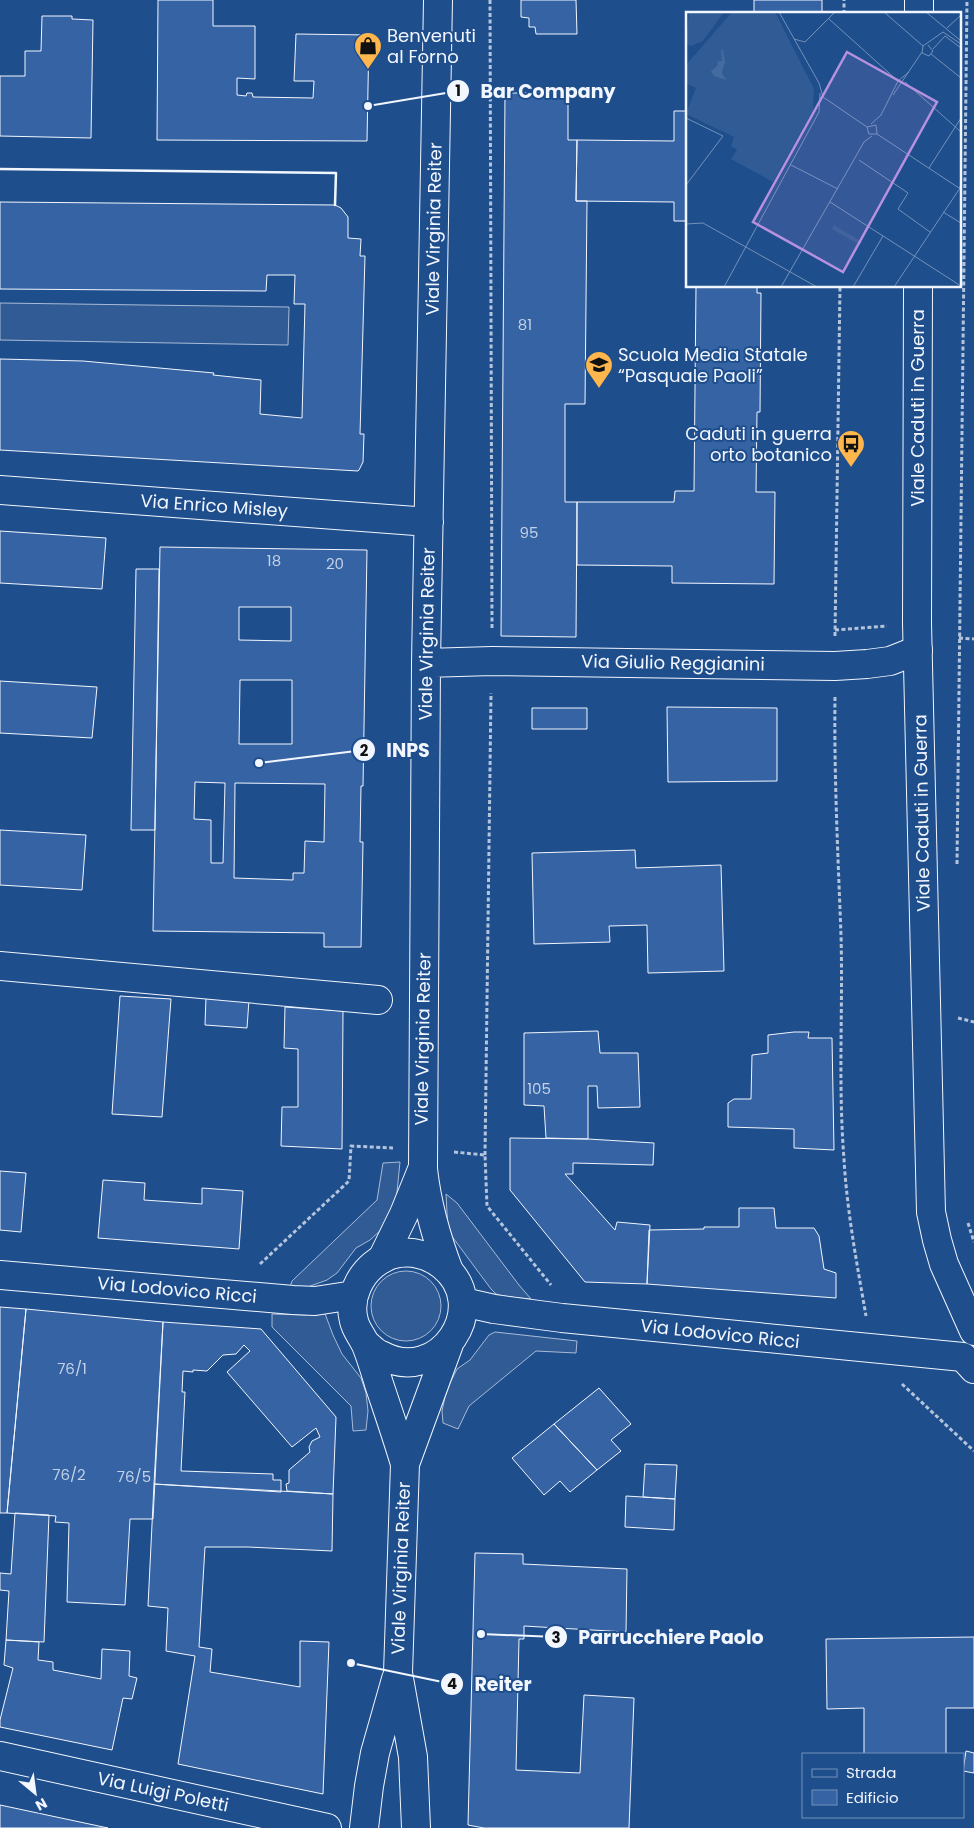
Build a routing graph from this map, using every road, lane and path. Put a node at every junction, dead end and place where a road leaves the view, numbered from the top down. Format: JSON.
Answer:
{"nodes":[{"id":1,"x":438,"y":0,"type":"edge"},
{"id":2,"x":490,"y":0,"type":"edge"},
{"id":3,"x":967,"y":0,"type":"edge"},
{"id":4,"x":840,"y":288,"type":"edge"},
{"id":5,"x":918,"y":288,"type":"edge"},
{"id":6,"x":0,"y":490,"type":"edge"},
{"id":7,"x":429,"y":522,"type":"junction"},
{"id":8,"x":959,"y":638,"type":"junction"},
{"id":9,"x":974,"y":639,"type":"edge"},
{"id":10,"x":918,"y":650,"type":"junction"},
{"id":11,"x":492,"y":661,"type":"junction"},
{"id":12,"x":426,"y":663,"type":"junction"},
{"id":13,"x":835,"y":666,"type":"junction"},
{"id":14,"x":957,"y":867,"type":"dead end"},
{"id":15,"x":0,"y":966,"type":"edge"},
{"id":16,"x":378,"y":1000,"type":"dead end"},
{"id":17,"x":974,"y":1022,"type":"edge"},
{"id":18,"x":956,"y":1023,"type":"dead end"},
{"id":19,"x":484,"y":1155,"type":"dead end"},
{"id":20,"x":423,"y":1167,"type":"junction"},
{"id":21,"x":966,"y":1214,"type":"dead end"},
{"id":22,"x":974,"y":1242,"type":"edge"},
{"id":23,"x":382,"y":1259,"type":"junction"},
{"id":24,"x":449,"y":1271,"type":"junction"},
{"id":25,"x":0,"y":1275,"type":"edge"},
{"id":26,"x":354,"y":1295,"type":"junction"},
{"id":27,"x":463,"y":1302,"type":"junction"},
{"id":28,"x":974,"y":1331,"type":"edge"},
{"id":29,"x":366,"y":1344,"type":"junction"},
{"id":30,"x":449,"y":1344,"type":"junction"},
{"id":31,"x":873,"y":1349,"type":"junction"},
{"id":32,"x":974,"y":1369,"type":"edge"},
{"id":33,"x":974,"y":1451,"type":"edge"},
{"id":34,"x":405,"y":1464,"type":"junction"},
{"id":35,"x":398,"y":1673,"type":"junction"},
{"id":36,"x":0,"y":1756,"type":"edge"},
{"id":37,"x":327,"y":1828,"type":"edge"},
{"id":38,"x":364,"y":1828,"type":"edge"},
{"id":39,"x":416,"y":1828,"type":"edge"}],
"edges":[{"from":1,"to":7,"type":"street","name":"Viale Virginia Reiter"},
{"from":2,"to":11,"type":"path"},
{"from":3,"to":8,"type":"path"},
{"from":4,"to":13,"type":"path"},
{"from":5,"to":10,"type":"street","name":"Viale Caduti in Guerra"},
{"from":6,"to":7,"type":"street","name":"Via Enrico Misley"},
{"from":7,"to":12,"type":"street","name":"Viale Virginia Reiter"},
{"from":8,"to":9,"type":"path"},
{"from":8,"to":14,"type":"path"},
{"from":10,"to":13,"type":"street","name":"Via Giulio Reggianini"},
{"from":10,"to":28,"type":"street","name":"Viale Caduti in Guerra"},
{"from":11,"to":12,"type":"street","name":"Via Giulio Reggianini"},
{"from":11,"to":13,"type":"street","name":"Via Giulio Reggianini"},
{"from":11,"to":19,"type":"path"},
{"from":12,"to":20,"type":"street","name":"Viale Virginia Reiter"},
{"from":13,"to":31,"type":"path"},
{"from":15,"to":16,"type":"street"},
{"from":17,"to":18,"type":"path"},
{"from":20,"to":23,"type":"street","name":"Viale Virginia Reiter"},
{"from":20,"to":24,"type":"street"},
{"from":21,"to":22,"type":"path"},
{"from":23,"to":24,"type":"street","name":"Viale Virginia Reiter"},
{"from":23,"to":26,"type":"street","name":"Viale Virginia Reiter"},
{"from":24,"to":27,"type":"street","name":"Viale Virginia Reiter"},
{"from":25,"to":26,"type":"street","name":"Via Lodovico Ricci"},
{"from":26,"to":29,"type":"street","name":"Viale Virginia Reiter"},
{"from":27,"to":30,"type":"street","name":"Viale Virginia Reiter"},
{"from":27,"to":31,"type":"street","name":"Via Lodovico Ricci"},
{"from":29,"to":30,"type":"street","name":"Viale Virginia Reiter"},
{"from":29,"to":34,"type":"street","name":"Viale Virginia Reiter"},
{"from":30,"to":34,"type":"street","name":"Viale Virginia Reiter"},
{"from":31,"to":32,"type":"street","name":"Via Lodovico Ricci"},
{"from":31,"to":33,"type":"path"},
{"from":34,"to":35,"type":"street","name":"Viale Virginia Reiter"},
{"from":35,"to":38,"type":"street","name":"Viale Virginia Reiter"},
{"from":35,"to":39,"type":"street","name":"Viale Virginia Reiter"},
{"from":36,"to":37,"type":"street","name":"Via Luigi Poletti"}]}
